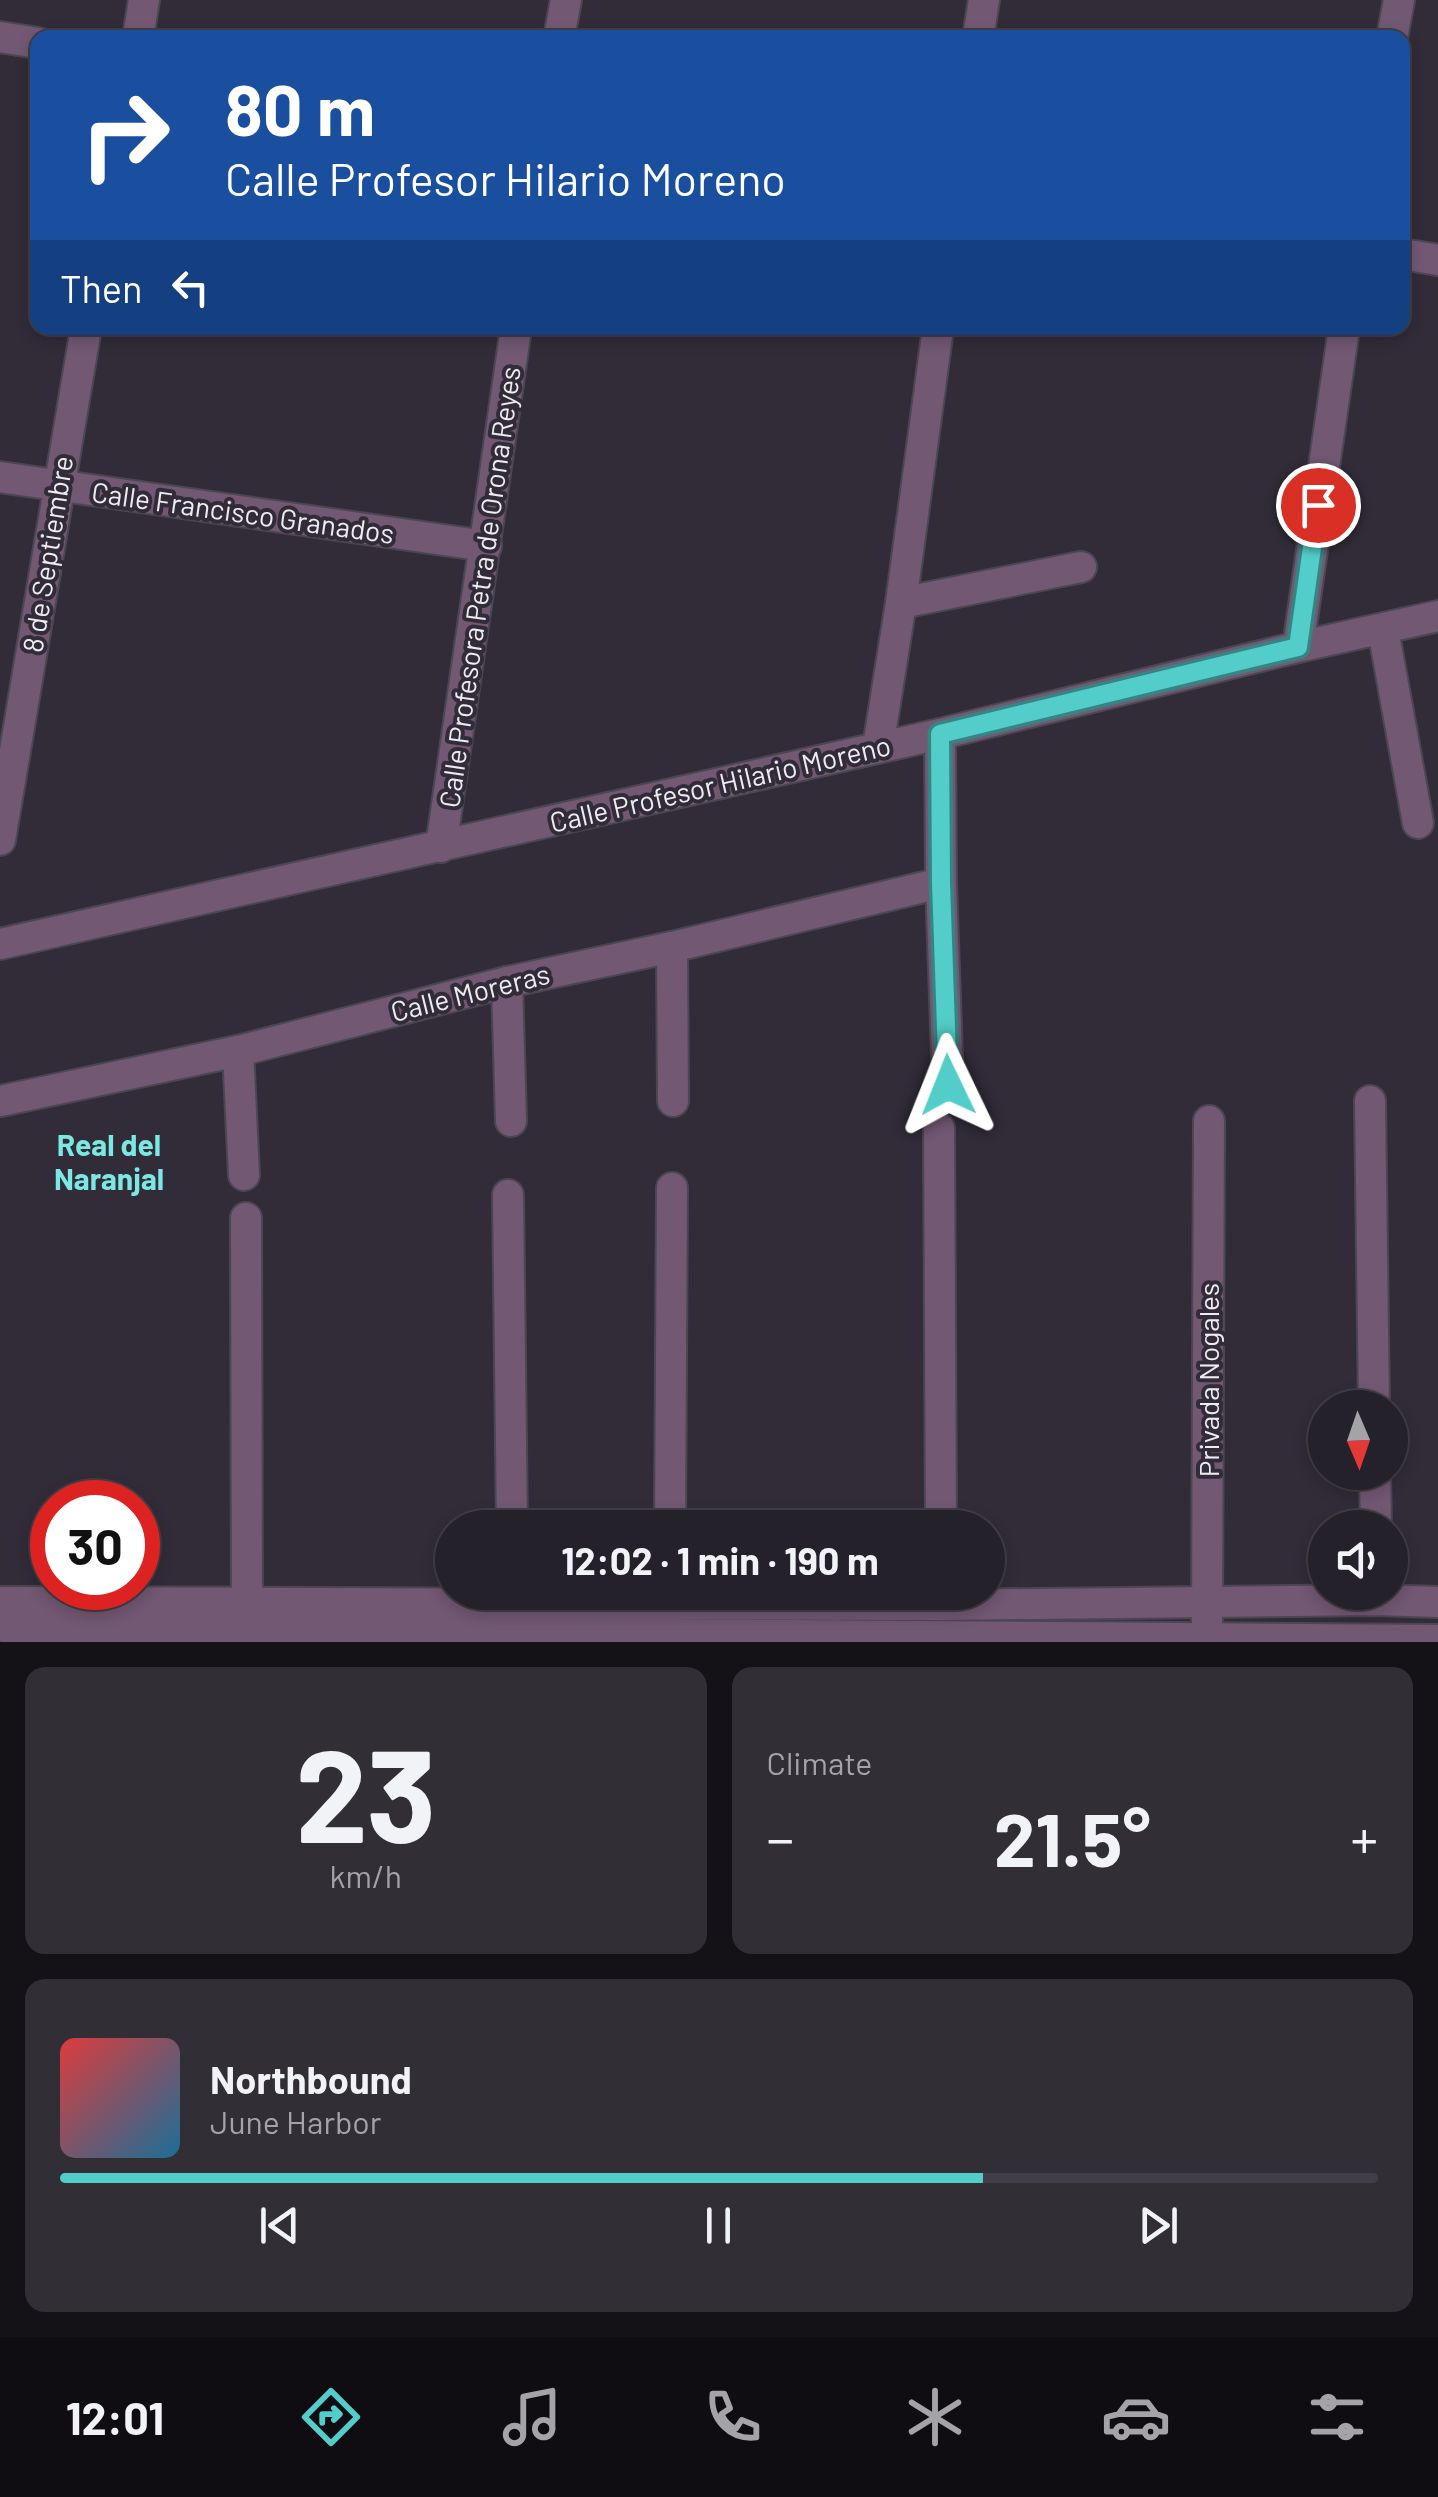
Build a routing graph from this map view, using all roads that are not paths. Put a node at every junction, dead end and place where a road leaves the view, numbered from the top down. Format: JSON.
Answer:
{"nodes":[{"id":1,"x":144,"y":0,"type":"edge"},
{"id":2,"x":566,"y":0,"type":"edge"},
{"id":3,"x":984,"y":0,"type":"edge"},
{"id":4,"x":1399,"y":0,"type":"edge"},
{"id":5,"x":139,"y":30,"type":"edge"},
{"id":6,"x":560,"y":30,"type":"edge"},
{"id":7,"x":979,"y":30,"type":"edge"},
{"id":8,"x":1393,"y":30,"type":"edge"},
{"id":9,"x":0,"y":37,"type":"edge"},
{"id":10,"x":30,"y":41,"type":"edge"},
{"id":11,"x":1410,"y":255,"type":"edge"},
{"id":12,"x":1438,"y":260,"type":"edge"},
{"id":13,"x":85,"y":335,"type":"edge"},
{"id":14,"x":515,"y":335,"type":"edge"},
{"id":15,"x":937,"y":335,"type":"edge"},
{"id":16,"x":1343,"y":335,"type":"edge"},
{"id":17,"x":0,"y":477,"type":"edge"},
{"id":18,"x":58,"y":486,"type":"junction"},
{"id":19,"x":486,"y":546,"type":"junction"},
{"id":20,"x":1081,"y":567,"type":"dead end"},
{"id":21,"x":902,"y":603,"type":"junction"},
{"id":22,"x":1438,"y":616,"type":"edge"},
{"id":23,"x":1383,"y":628,"type":"junction"},
{"id":24,"x":1298,"y":647,"type":"junction"},
{"id":25,"x":940,"y":734,"type":"junction"},
{"id":26,"x":878,"y":747,"type":"junction"},
{"id":27,"x":1418,"y":823,"type":"dead end"},
{"id":28,"x":0,"y":840,"type":"edge"},
{"id":29,"x":442,"y":847,"type":"junction"},
{"id":30,"x":941,"y":883,"type":"junction"},
{"id":31,"x":0,"y":944,"type":"edge"},
{"id":32,"x":672,"y":947,"type":"junction"},
{"id":33,"x":507,"y":982,"type":"junction"},
{"id":34,"x":238,"y":1051,"type":"junction"},
{"id":35,"x":948,"y":1085,"type":"dead end"},
{"id":36,"x":0,"y":1101,"type":"edge"},
{"id":37,"x":674,"y":1101,"type":"dead end"},
{"id":38,"x":1370,"y":1101,"type":"dead end"},
{"id":39,"x":1208,"y":1121,"type":"dead end"},
{"id":40,"x":512,"y":1122,"type":"dead end"},
{"id":41,"x":939,"y":1128,"type":"dead end"},
{"id":42,"x":244,"y":1175,"type":"dead end"},
{"id":43,"x":672,"y":1188,"type":"dead end"},
{"id":44,"x":508,"y":1195,"type":"dead end"},
{"id":45,"x":246,"y":1218,"type":"dead end"},
{"id":46,"x":1374,"y":1390,"type":"edge"},
{"id":47,"x":512,"y":1510,"type":"edge"},
{"id":48,"x":670,"y":1510,"type":"edge"},
{"id":49,"x":941,"y":1510,"type":"edge"},
{"id":50,"x":1308,"y":1599,"type":"edge"},
{"id":51,"x":1408,"y":1599,"type":"edge"},
{"id":52,"x":1005,"y":1600,"type":"edge"},
{"id":53,"x":1438,"y":1602,"type":"edge"},
{"id":54,"x":1207,"y":1603,"type":"junction"},
{"id":55,"x":513,"y":1610,"type":"edge"},
{"id":56,"x":670,"y":1610,"type":"edge"},
{"id":57,"x":941,"y":1610,"type":"edge"},
{"id":58,"x":1376,"y":1610,"type":"edge"},
{"id":59,"x":246,"y":1617,"type":"junction"},
{"id":60,"x":1,"y":1618,"type":"edge"},
{"id":61,"x":669,"y":1633,"type":"junction"},
{"id":62,"x":942,"y":1636,"type":"junction"},
{"id":63,"x":1206,"y":1638,"type":"junction"},
{"id":64,"x":1377,"y":1639,"type":"junction"},
{"id":65,"x":1438,"y":1640,"type":"edge"}],
"edges":[{"from":1,"to":5,"type":"street"},
{"from":2,"to":6,"type":"street"},
{"from":3,"to":7,"type":"street"},
{"from":4,"to":8,"type":"street"},
{"from":9,"to":10,"type":"street"},
{"from":11,"to":12,"type":"street"},
{"from":13,"to":18,"type":"street","name":"8 de Septiembre"},
{"from":14,"to":19,"type":"street","name":"Calle Profesora Petra de Orona Reyes"},
{"from":15,"to":21,"type":"street"},
{"from":16,"to":24,"type":"street"},
{"from":17,"to":18,"type":"street","name":"Calle Francisco Granados"},
{"from":18,"to":19,"type":"street","name":"Calle Francisco Granados"},
{"from":18,"to":28,"type":"street","name":"8 de Septiembre"},
{"from":19,"to":29,"type":"street","name":"Calle Profesora Petra de Orona Reyes"},
{"from":20,"to":21,"type":"street"},
{"from":21,"to":26,"type":"street"},
{"from":22,"to":23,"type":"street","name":"Calle Profesor Hilario Moreno"},
{"from":23,"to":24,"type":"street","name":"Calle Profesor Hilario Moreno"},
{"from":23,"to":27,"type":"street"},
{"from":24,"to":25,"type":"street","name":"Calle Profesor Hilario Moreno"},
{"from":25,"to":26,"type":"street","name":"Calle Profesor Hilario Moreno"},
{"from":25,"to":30,"type":"street"},
{"from":26,"to":29,"type":"street","name":"Calle Profesor Hilario Moreno"},
{"from":29,"to":31,"type":"street","name":"Calle Profesor Hilario Moreno"},
{"from":30,"to":32,"type":"street","name":"Calle Moreras"},
{"from":30,"to":35,"type":"street"},
{"from":32,"to":33,"type":"street","name":"Calle Moreras"},
{"from":32,"to":37,"type":"street"},
{"from":33,"to":34,"type":"street","name":"Calle Moreras"},
{"from":33,"to":40,"type":"street"},
{"from":34,"to":36,"type":"street","name":"Calle Moreras"},
{"from":34,"to":42,"type":"street"},
{"from":38,"to":46,"type":"street"},
{"from":39,"to":54,"type":"street","name":"Privada Nogales"},
{"from":41,"to":49,"type":"street"},
{"from":43,"to":48,"type":"street"},
{"from":44,"to":47,"type":"street"},
{"from":45,"to":59,"type":"street"},
{"from":50,"to":54,"type":"street"},
{"from":51,"to":53,"type":"street"},
{"from":52,"to":54,"type":"street"},
{"from":54,"to":63,"type":"street","name":"Privada Nogales"},
{"from":55,"to":59,"type":"street"},
{"from":55,"to":61,"type":"street"},
{"from":56,"to":61,"type":"street"},
{"from":57,"to":62,"type":"street"},
{"from":58,"to":64,"type":"street"},
{"from":59,"to":60,"type":"street"},
{"from":61,"to":62,"type":"street"},
{"from":62,"to":63,"type":"street"},
{"from":63,"to":64,"type":"street"},
{"from":64,"to":65,"type":"street"}]}
